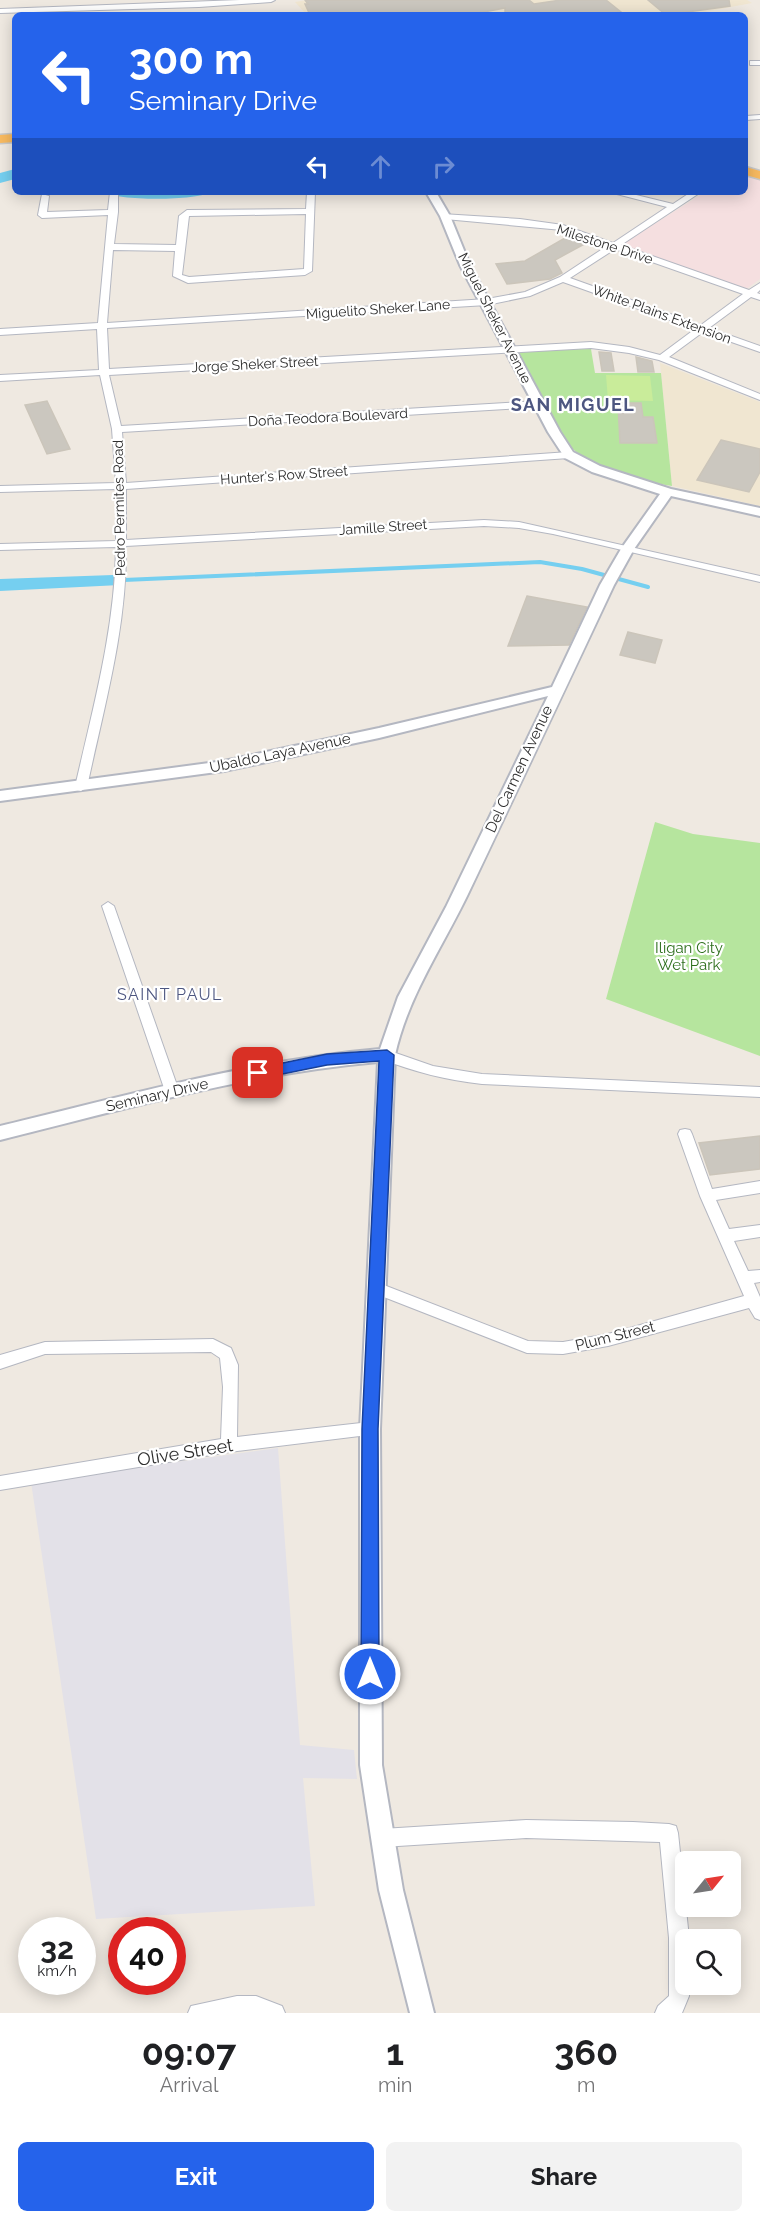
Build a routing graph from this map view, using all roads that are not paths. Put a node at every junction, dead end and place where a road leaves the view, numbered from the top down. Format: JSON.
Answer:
{"nodes":[{"id":1,"x":271,"y":0,"type":"edge"},
{"id":2,"x":199,"y":2,"type":"edge"},
{"id":3,"x":0,"y":11,"type":"edge"},
{"id":4,"x":114,"y":195,"type":"edge"},
{"id":5,"x":311,"y":195,"type":"edge"},
{"id":6,"x":433,"y":195,"type":"edge"},
{"id":7,"x":626,"y":195,"type":"edge"},
{"id":8,"x":692,"y":195,"type":"edge"},
{"id":9,"x":45,"y":196,"type":"dead end"},
{"id":10,"x":672,"y":206,"type":"junction"},
{"id":11,"x":311,"y":211,"type":"junction"},
{"id":12,"x":114,"y":212,"type":"junction"},
{"id":13,"x":445,"y":216,"type":"junction"},
{"id":14,"x":613,"y":245,"type":"junction"},
{"id":15,"x":110,"y":247,"type":"junction"},
{"id":16,"x":179,"y":248,"type":"junction"},
{"id":17,"x":563,"y":279,"type":"junction"},
{"id":18,"x":760,"y":286,"type":"edge"},
{"id":19,"x":750,"y":294,"type":"junction"},
{"id":20,"x":760,"y":297,"type":"edge"},
{"id":21,"x":487,"y":302,"type":"junction"},
{"id":22,"x":102,"y":326,"type":"junction"},
{"id":23,"x":702,"y":328,"type":"junction"},
{"id":24,"x":0,"y":332,"type":"edge"},
{"id":25,"x":511,"y":348,"type":"junction"},
{"id":26,"x":760,"y":349,"type":"edge"},
{"id":27,"x":663,"y":358,"type":"junction"},
{"id":28,"x":104,"y":373,"type":"junction"},
{"id":29,"x":0,"y":378,"type":"edge"},
{"id":30,"x":760,"y":397,"type":"edge"},
{"id":31,"x":537,"y":400,"type":"junction"},
{"id":32,"x":117,"y":426,"type":"junction"},
{"id":33,"x":569,"y":455,"type":"junction"},
{"id":34,"x":121,"y":486,"type":"junction"},
{"id":35,"x":0,"y":489,"type":"edge"},
{"id":36,"x":668,"y":492,"type":"junction"},
{"id":37,"x":760,"y":512,"type":"edge"},
{"id":38,"x":120,"y":544,"type":"junction"},
{"id":39,"x":0,"y":547,"type":"edge"},
{"id":40,"x":628,"y":549,"type":"junction"},
{"id":41,"x":760,"y":579,"type":"edge"},
{"id":42,"x":556,"y":690,"type":"junction"},
{"id":43,"x":81,"y":787,"type":"junction"},
{"id":44,"x":0,"y":796,"type":"edge"},
{"id":45,"x":108,"y":906,"type":"dead end"},
{"id":46,"x":387,"y":1055,"type":"junction"},
{"id":47,"x":172,"y":1091,"type":"junction"},
{"id":48,"x":760,"y":1092,"type":"edge"},
{"id":49,"x":0,"y":1133,"type":"edge"},
{"id":50,"x":685,"y":1134,"type":"dead end"},
{"id":51,"x":760,"y":1187,"type":"edge"},
{"id":52,"x":707,"y":1196,"type":"junction"},
{"id":53,"x":760,"y":1231,"type":"edge"},
{"id":54,"x":725,"y":1236,"type":"junction"},
{"id":55,"x":760,"y":1276,"type":"edge"},
{"id":56,"x":744,"y":1278,"type":"junction"},
{"id":57,"x":376,"y":1288,"type":"junction"},
{"id":58,"x":757,"y":1307,"type":"edge"},
{"id":59,"x":0,"y":1362,"type":"edge"},
{"id":60,"x":370,"y":1429,"type":"junction"},
{"id":61,"x":229,"y":1445,"type":"junction"},
{"id":62,"x":0,"y":1483,"type":"edge"},
{"id":63,"x":382,"y":1838,"type":"junction"},
{"id":64,"x":667,"y":2012,"type":"edge"},
{"id":65,"x":198,"y":2013,"type":"edge"},
{"id":66,"x":275,"y":2013,"type":"edge"},
{"id":67,"x":422,"y":2013,"type":"edge"}],
"edges":[{"from":1,"to":2,"type":"street"},
{"from":2,"to":3,"type":"street"},
{"from":4,"to":12,"type":"street","name":"Pedro Permites Road"},
{"from":5,"to":11,"type":"street"},
{"from":6,"to":13,"type":"street","name":"Miguel Sheker Avenue"},
{"from":7,"to":10,"type":"street"},
{"from":8,"to":10,"type":"street","name":"Miguelito Sheker Lane"},
{"from":9,"to":12,"type":"street"},
{"from":10,"to":14,"type":"street","name":"Miguelito Sheker Lane"},
{"from":11,"to":16,"type":"street"},
{"from":11,"to":16,"type":"street"},
{"from":12,"to":15,"type":"street","name":"Pedro Permites Road"},
{"from":13,"to":14,"type":"street","name":"Milestone Drive"},
{"from":13,"to":21,"type":"street","name":"Miguel Sheker Avenue"},
{"from":14,"to":17,"type":"street","name":"Miguelito Sheker Lane"},
{"from":14,"to":19,"type":"street","name":"Milestone Drive"},
{"from":15,"to":16,"type":"street"},
{"from":15,"to":22,"type":"street","name":"Pedro Permites Road"},
{"from":17,"to":21,"type":"street","name":"Miguelito Sheker Lane"},
{"from":17,"to":23,"type":"street","name":"White Plains Extension"},
{"from":18,"to":19,"type":"street"},
{"from":19,"to":20,"type":"street","name":"Milestone Drive"},
{"from":19,"to":23,"type":"street"},
{"from":21,"to":22,"type":"street","name":"Miguelito Sheker Lane"},
{"from":21,"to":25,"type":"street","name":"Miguel Sheker Avenue"},
{"from":22,"to":24,"type":"street","name":"Miguelito Sheker Lane"},
{"from":22,"to":28,"type":"street","name":"Pedro Permites Road"},
{"from":23,"to":26,"type":"street","name":"White Plains Extension"},
{"from":23,"to":27,"type":"street"},
{"from":25,"to":27,"type":"street","name":"Jorge Sheker Street"},
{"from":25,"to":28,"type":"street","name":"Jorge Sheker Street"},
{"from":25,"to":31,"type":"street","name":"Miguel Sheker Avenue"},
{"from":27,"to":30,"type":"street","name":"Jorge Sheker Street"},
{"from":28,"to":29,"type":"street","name":"Jorge Sheker Street"},
{"from":28,"to":32,"type":"street","name":"Pedro Permites Road"},
{"from":31,"to":32,"type":"street","name":"Doña Teodora Boulevard"},
{"from":31,"to":33,"type":"street","name":"Miguel Sheker Avenue"},
{"from":32,"to":34,"type":"street","name":"Pedro Permites Road"},
{"from":33,"to":34,"type":"street","name":"Hunter's Row Street"},
{"from":33,"to":36,"type":"street","name":"Miguel Sheker Avenue"},
{"from":34,"to":35,"type":"street","name":"Hunter's Row Street"},
{"from":34,"to":38,"type":"street","name":"Pedro Permites Road"},
{"from":36,"to":37,"type":"street","name":"Miguel Sheker Avenue"},
{"from":36,"to":40,"type":"street","name":"Del Carmen Avenue"},
{"from":38,"to":39,"type":"street","name":"Jamille Street"},
{"from":38,"to":40,"type":"street","name":"Jamille Street"},
{"from":38,"to":43,"type":"street","name":"Pedro Permites Road"},
{"from":40,"to":41,"type":"street","name":"Jamille Street"},
{"from":40,"to":42,"type":"street","name":"Del Carmen Avenue"},
{"from":42,"to":43,"type":"street","name":"Ubaldo Laya Avenue"},
{"from":42,"to":46,"type":"street","name":"Del Carmen Avenue"},
{"from":43,"to":44,"type":"street","name":"Ubaldo Laya Avenue"},
{"from":45,"to":47,"type":"street"},
{"from":46,"to":47,"type":"street","name":"Seminary Drive"},
{"from":46,"to":48,"type":"street"},
{"from":46,"to":57,"type":"street","name":"Del Carmen Avenue"},
{"from":47,"to":49,"type":"street","name":"Seminary Drive"},
{"from":50,"to":52,"type":"street"},
{"from":51,"to":52,"type":"street"},
{"from":52,"to":54,"type":"street"},
{"from":53,"to":54,"type":"street"},
{"from":54,"to":56,"type":"street"},
{"from":55,"to":56,"type":"street"},
{"from":56,"to":58,"type":"street"},
{"from":57,"to":58,"type":"street","name":"Plum Street"},
{"from":57,"to":60,"type":"street","name":"Del Carmen Avenue"},
{"from":59,"to":61,"type":"street"},
{"from":60,"to":61,"type":"street","name":"Olive Street"},
{"from":60,"to":63,"type":"street","name":"Del Carmen Avenue"},
{"from":61,"to":62,"type":"street","name":"Olive Street"},
{"from":63,"to":64,"type":"street"},
{"from":63,"to":67,"type":"street","name":"Del Carmen Avenue"},
{"from":65,"to":66,"type":"street"}]}
